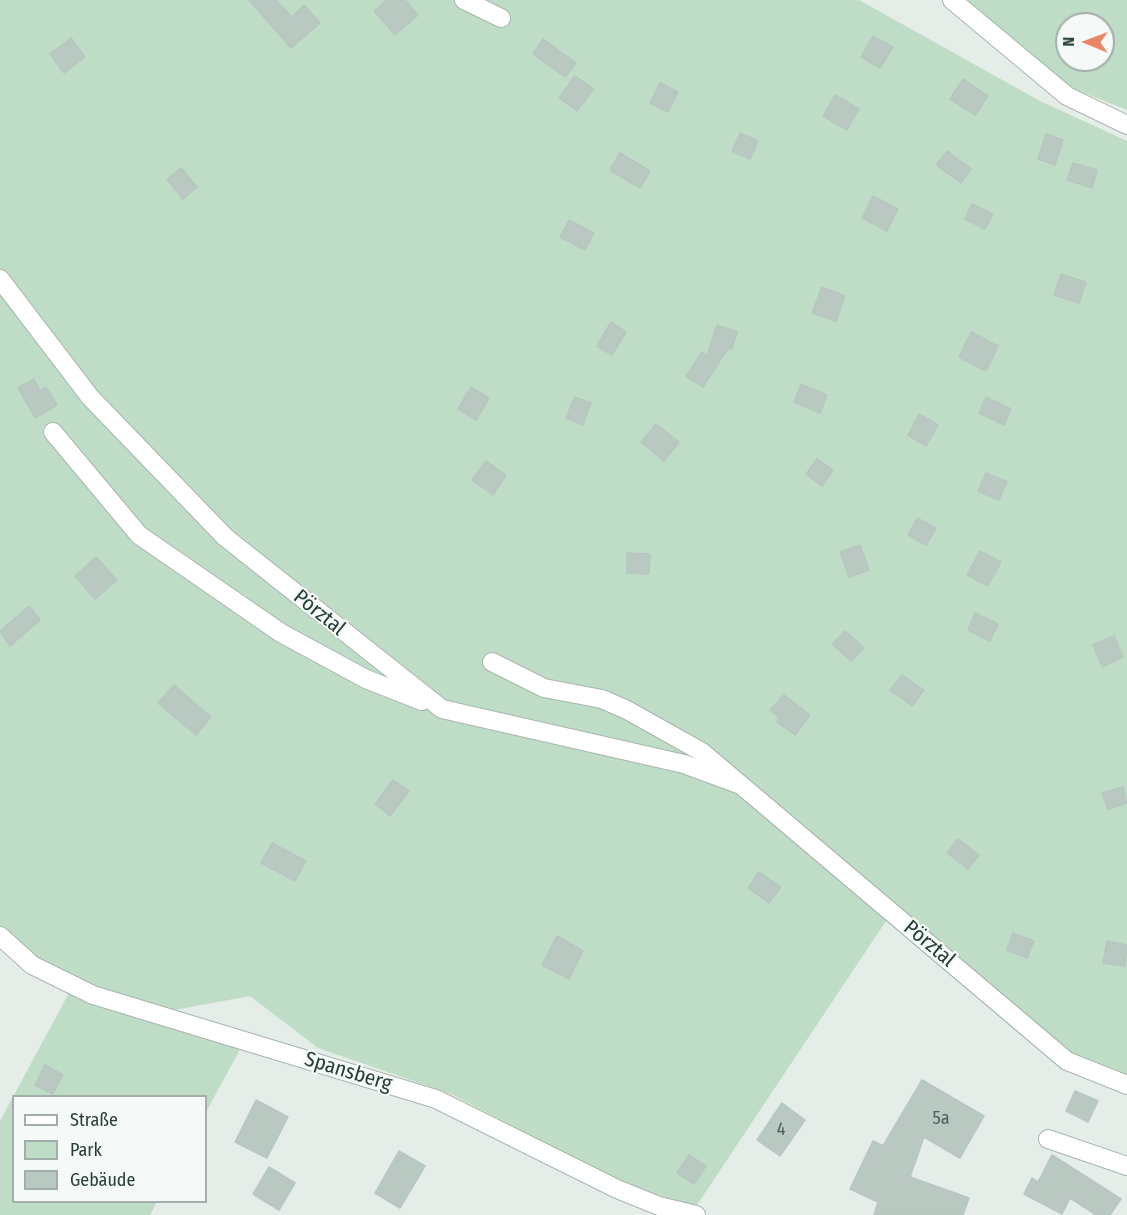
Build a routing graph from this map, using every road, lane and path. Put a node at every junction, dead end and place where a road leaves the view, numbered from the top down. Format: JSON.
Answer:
{"nodes":[{"id":1,"x":464,"y":0,"type":"edge"},
{"id":2,"x":952,"y":0,"type":"edge"},
{"id":3,"x":501,"y":18,"type":"dead end"},
{"id":4,"x":1127,"y":125,"type":"edge"},
{"id":5,"x":0,"y":279,"type":"edge"},
{"id":6,"x":53,"y":432,"type":"dead end"},
{"id":7,"x":492,"y":662,"type":"dead end"},
{"id":8,"x":442,"y":709,"type":"junction"},
{"id":9,"x":741,"y":785,"type":"junction"},
{"id":10,"x":0,"y":936,"type":"edge"},
{"id":11,"x":1127,"y":1085,"type":"edge"},
{"id":12,"x":1048,"y":1139,"type":"dead end"},
{"id":13,"x":1127,"y":1166,"type":"edge"},
{"id":14,"x":696,"y":1215,"type":"edge"}],
"edges":[{"from":1,"to":3,"type":"street"},
{"from":2,"to":4,"type":"street"},
{"from":5,"to":8,"type":"street","name":"Pörztal"},
{"from":6,"to":8,"type":"street"},
{"from":7,"to":9,"type":"street","name":"Pörztal"},
{"from":8,"to":9,"type":"street","name":"Pörztal"},
{"from":9,"to":11,"type":"street","name":"Pörztal"},
{"from":10,"to":14,"type":"street","name":"Spansberg"},
{"from":12,"to":13,"type":"street"}]}
